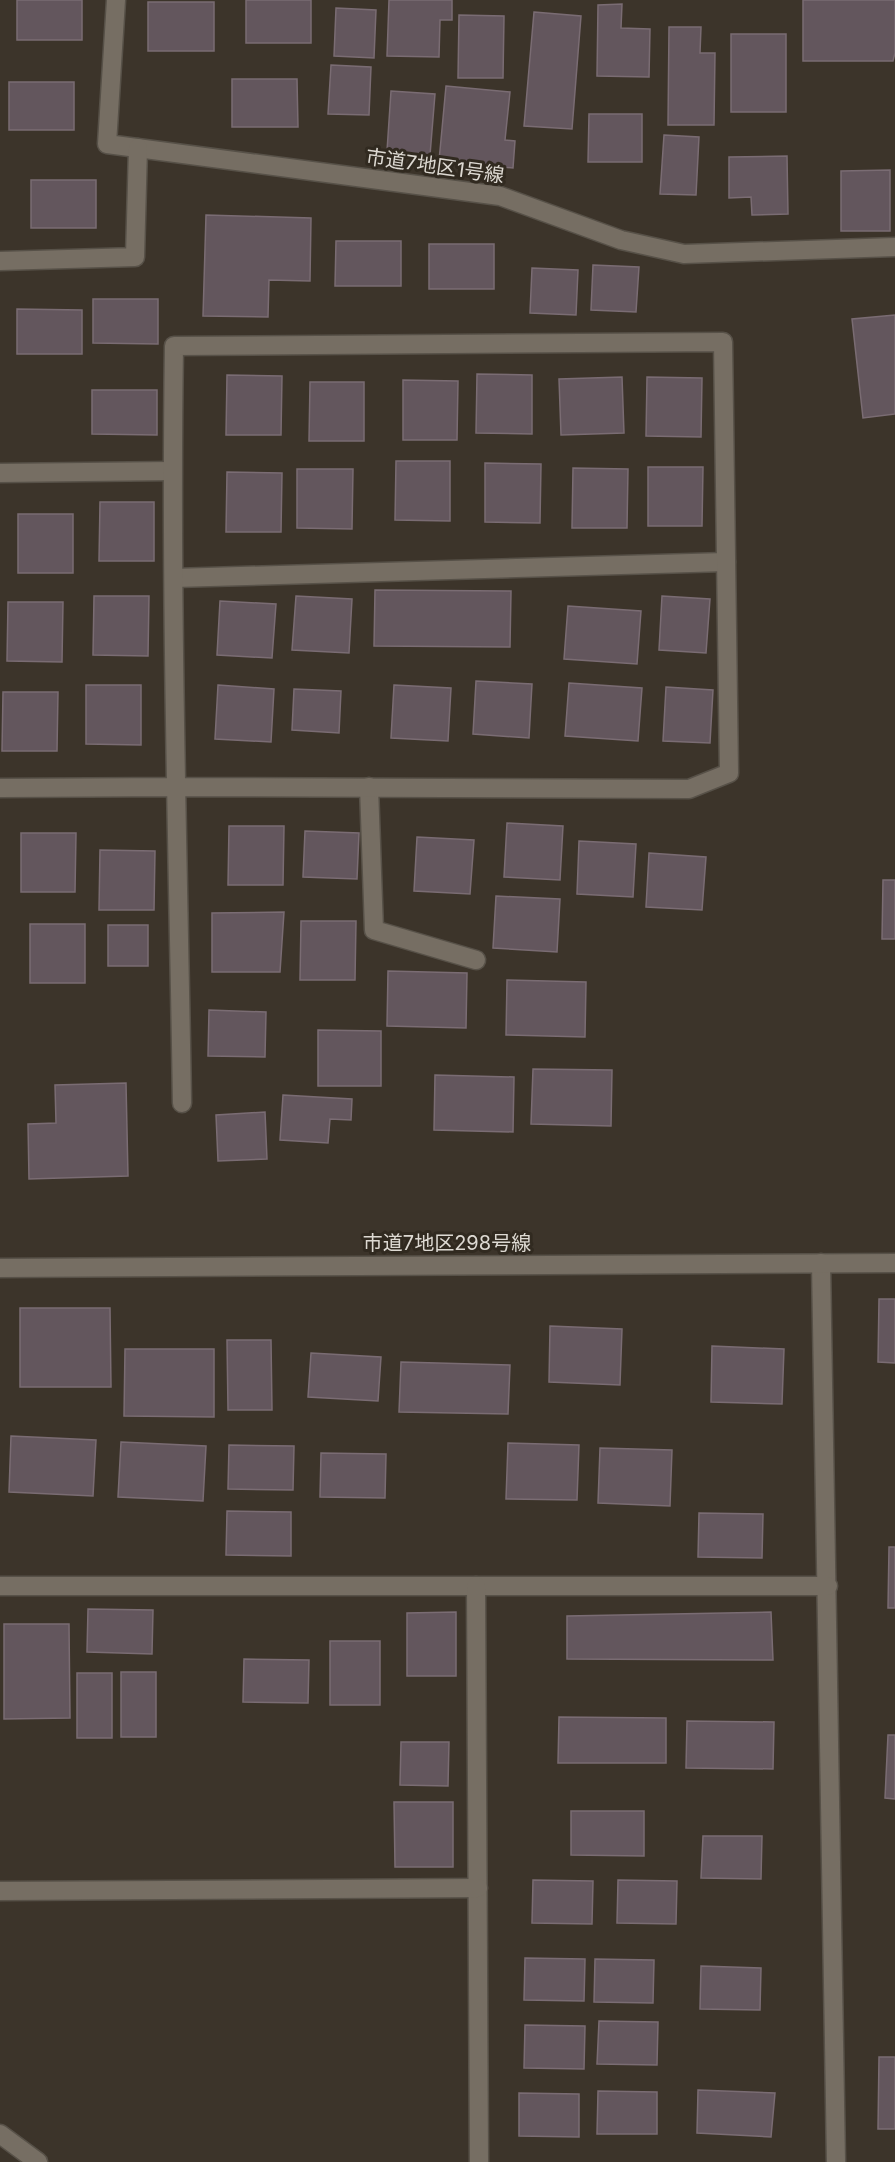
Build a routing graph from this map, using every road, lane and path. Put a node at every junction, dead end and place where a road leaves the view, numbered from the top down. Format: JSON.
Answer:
{"nodes":[{"id":1,"x":116,"y":0,"type":"edge"},
{"id":2,"x":138,"y":148,"type":"junction"},
{"id":3,"x":895,"y":248,"type":"edge"},
{"id":4,"x":0,"y":261,"type":"edge"},
{"id":5,"x":172,"y":471,"type":"junction"},
{"id":6,"x":0,"y":472,"type":"edge"},
{"id":7,"x":726,"y":562,"type":"junction"},
{"id":8,"x":174,"y":578,"type":"junction"},
{"id":9,"x":177,"y":787,"type":"junction"},
{"id":10,"x":369,"y":787,"type":"junction"},
{"id":11,"x":0,"y":788,"type":"edge"},
{"id":12,"x":476,"y":960,"type":"dead end"},
{"id":13,"x":182,"y":1102,"type":"dead end"},
{"id":14,"x":821,"y":1263,"type":"junction"},
{"id":15,"x":895,"y":1263,"type":"edge"},
{"id":16,"x":0,"y":1268,"type":"edge"},
{"id":17,"x":0,"y":1586,"type":"edge"},
{"id":18,"x":476,"y":1586,"type":"junction"},
{"id":19,"x":828,"y":1586,"type":"junction"},
{"id":20,"x":478,"y":1888,"type":"junction"},
{"id":21,"x":0,"y":1891,"type":"edge"},
{"id":22,"x":0,"y":2134,"type":"edge"},
{"id":23,"x":38,"y":2162,"type":"edge"},
{"id":24,"x":479,"y":2162,"type":"edge"},
{"id":25,"x":836,"y":2162,"type":"edge"}],
"edges":[{"from":1,"to":2,"type":"street","name":"市道7地区1号線"},
{"from":2,"to":3,"type":"street","name":"市道7地区1号線"},
{"from":2,"to":4,"type":"street"},
{"from":5,"to":6,"type":"street"},
{"from":5,"to":7,"type":"street"},
{"from":5,"to":8,"type":"street"},
{"from":7,"to":8,"type":"street"},
{"from":7,"to":10,"type":"street"},
{"from":8,"to":9,"type":"street"},
{"from":9,"to":10,"type":"street"},
{"from":9,"to":11,"type":"street"},
{"from":9,"to":13,"type":"street"},
{"from":10,"to":12,"type":"street"},
{"from":14,"to":15,"type":"street","name":"市道7地区298号線"},
{"from":14,"to":16,"type":"street","name":"市道7地区298号線"},
{"from":14,"to":19,"type":"street"},
{"from":17,"to":18,"type":"street"},
{"from":18,"to":19,"type":"street"},
{"from":18,"to":20,"type":"street"},
{"from":19,"to":25,"type":"street"},
{"from":20,"to":21,"type":"street"},
{"from":20,"to":24,"type":"street"},
{"from":22,"to":23,"type":"street"}]}
